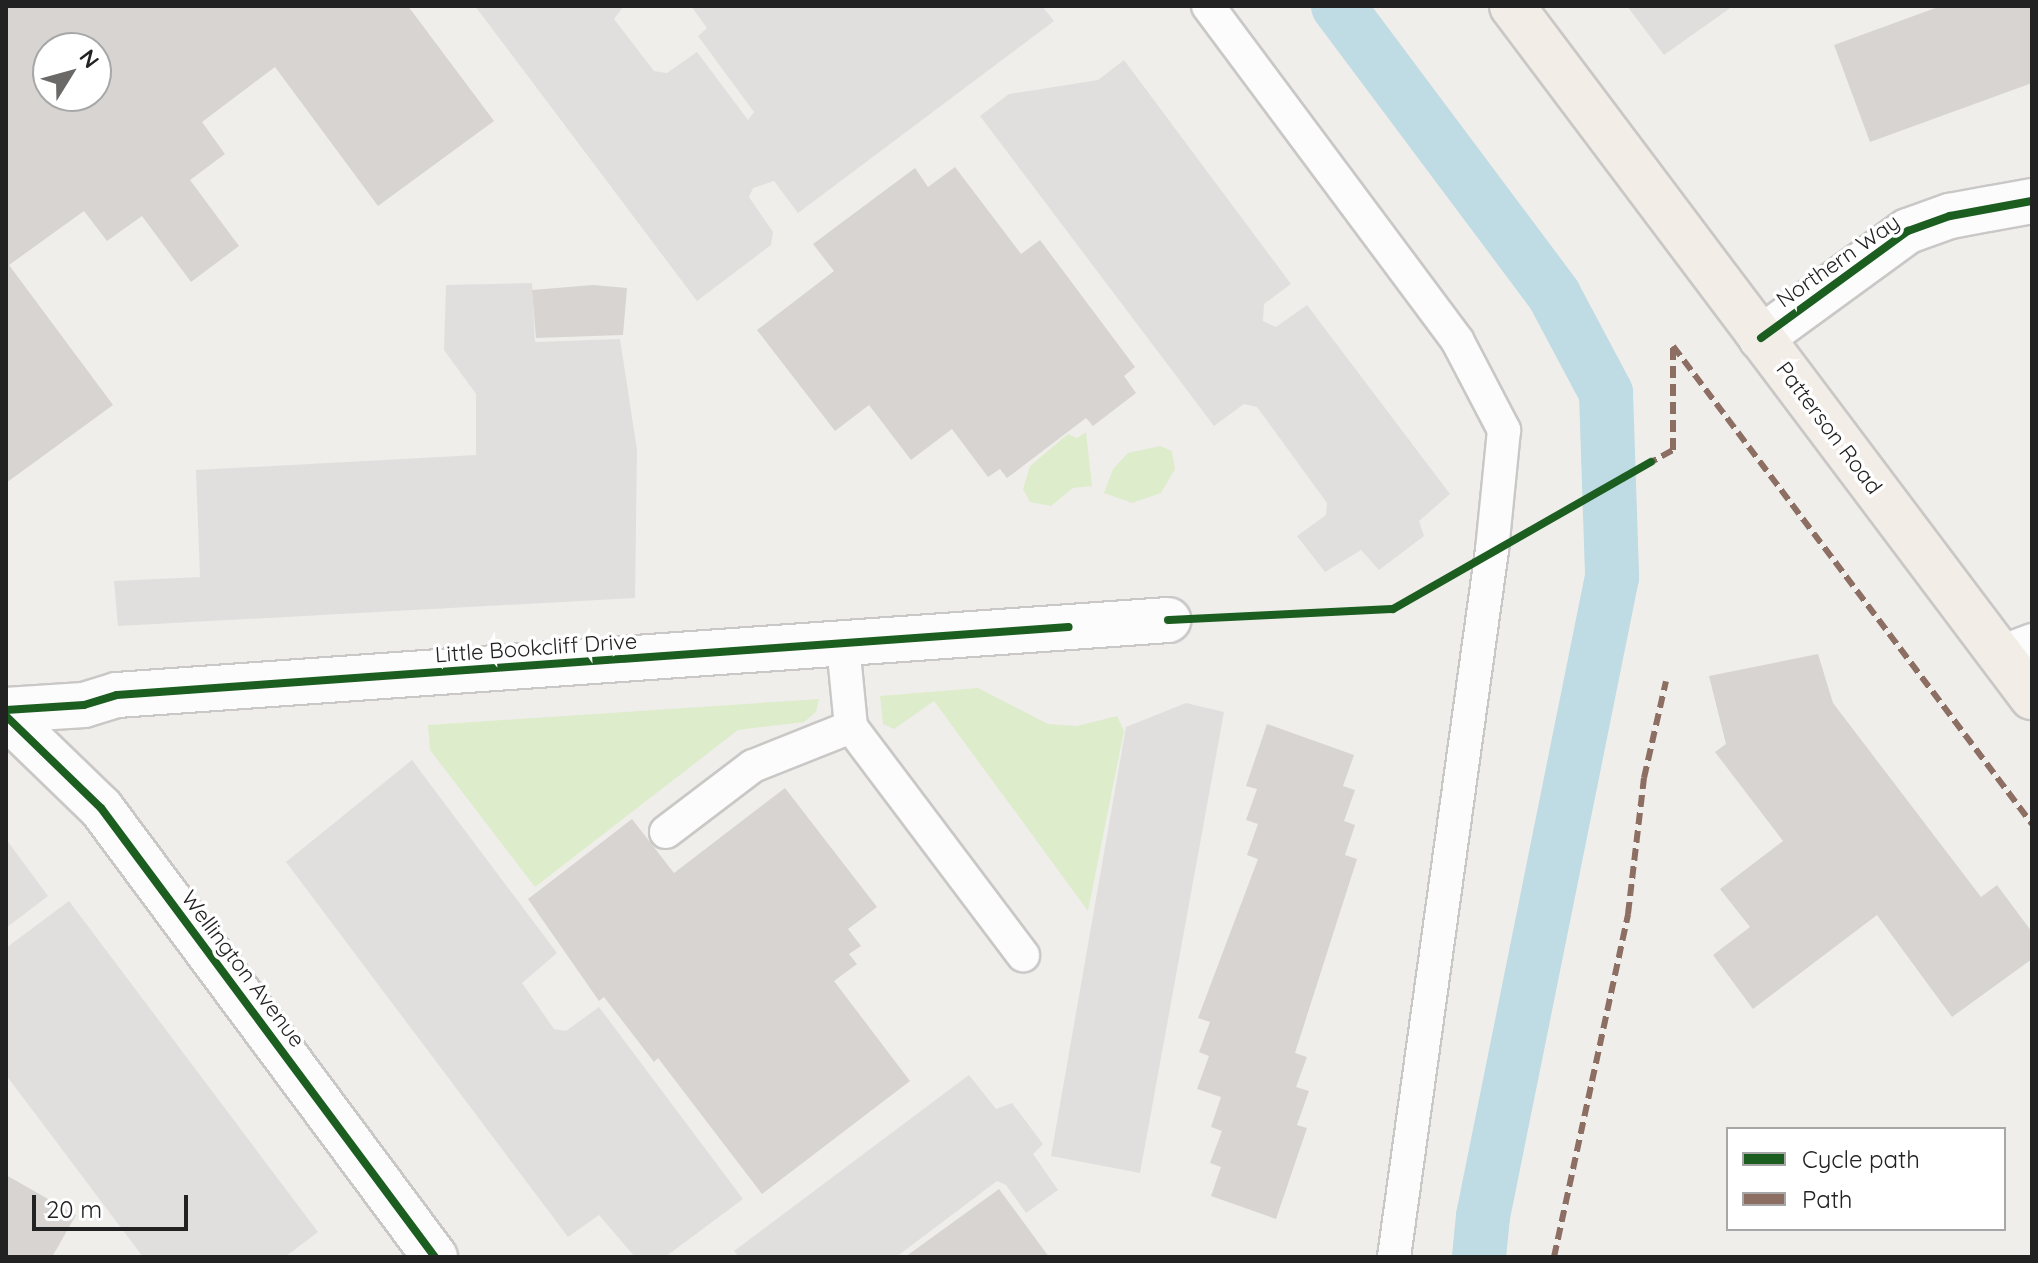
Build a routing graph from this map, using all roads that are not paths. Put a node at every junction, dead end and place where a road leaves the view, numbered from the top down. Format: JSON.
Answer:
{"nodes":[{"id":1,"x":1208,"y":6,"type":"edge"},
{"id":2,"x":1512,"y":6,"type":"edge"},
{"id":3,"x":2032,"y":201,"type":"edge"},
{"id":4,"x":1761,"y":338,"type":"junction"},
{"id":5,"x":1168,"y":620,"type":"dead end"},
{"id":6,"x":843,"y":645,"type":"junction"},
{"id":7,"x":2015,"y":646,"type":"edge"},
{"id":8,"x":2032,"y":697,"type":"edge"},
{"id":9,"x":6,"y":710,"type":"edge"},
{"id":10,"x":6,"y":716,"type":"edge"},
{"id":11,"x":851,"y":727,"type":"junction"},
{"id":12,"x":666,"y":832,"type":"dead end"},
{"id":13,"x":1023,"y":955,"type":"dead end"},
{"id":14,"x":435,"y":1257,"type":"edge"},
{"id":15,"x":1394,"y":1257,"type":"edge"}],
"edges":[{"from":1,"to":15,"type":"lane"},
{"from":2,"to":4,"type":"main road","name":"Patterson Road"},
{"from":3,"to":4,"type":"street","name":"Northern Way"},
{"from":4,"to":7,"type":"main road","name":"Patterson Road"},
{"from":5,"to":6,"type":"street","name":"Little Bookcliff Drive"},
{"from":6,"to":9,"type":"street","name":"Little Bookcliff Drive"},
{"from":6,"to":11,"type":"lane"},
{"from":7,"to":8,"type":"main road","name":"Patterson Road"},
{"from":10,"to":14,"type":"street","name":"Wellington Avenue"},
{"from":11,"to":12,"type":"lane"},
{"from":11,"to":13,"type":"lane"}]}
